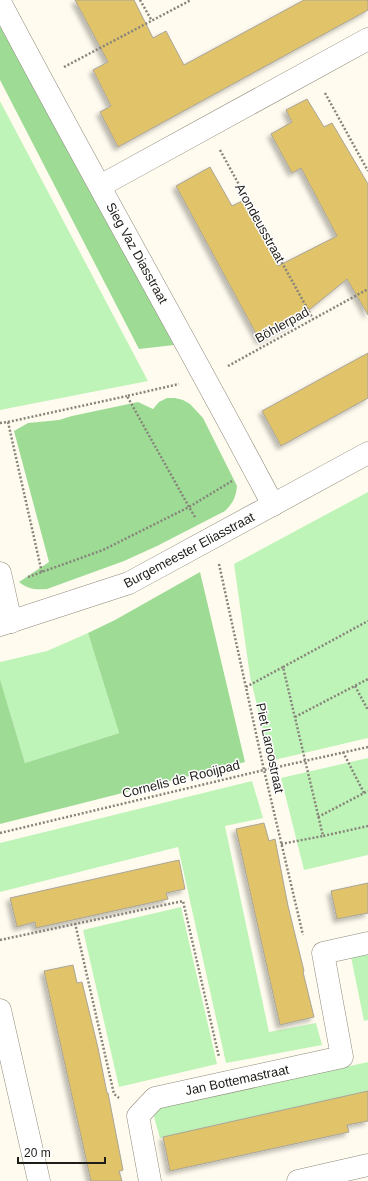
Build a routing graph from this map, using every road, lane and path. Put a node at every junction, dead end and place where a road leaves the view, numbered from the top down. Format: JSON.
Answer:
{"nodes":[{"id":1,"x":140,"y":0,"type":"edge"},
{"id":2,"x":191,"y":0,"type":"edge"},
{"id":3,"x":0,"y":2,"type":"edge"},
{"id":4,"x":152,"y":21,"type":"junction"},
{"id":5,"x":368,"y":39,"type":"edge"},
{"id":6,"x":312,"y":70,"type":"junction"},
{"id":7,"x":41,"y":80,"type":"junction"},
{"id":8,"x":207,"y":126,"type":"junction"},
{"id":9,"x":368,"y":171,"type":"edge"},
{"id":10,"x":100,"y":186,"type":"junction"},
{"id":11,"x":368,"y":289,"type":"edge"},
{"id":12,"x":313,"y":319,"type":"junction"},
{"id":13,"x":205,"y":378,"type":"junction"},
{"id":14,"x":127,"y":396,"type":"junction"},
{"id":15,"x":8,"y":422,"type":"junction"},
{"id":16,"x":0,"y":423,"type":"edge"},
{"id":17,"x":368,"y":453,"type":"edge"},
{"id":18,"x":254,"y":468,"type":"junction"},
{"id":19,"x":272,"y":504,"type":"junction"},
{"id":20,"x":189,"y":507,"type":"junction"},
{"id":21,"x":208,"y":541,"type":"junction"},
{"id":22,"x":0,"y":573,"type":"edge"},
{"id":23,"x":368,"y":621,"type":"edge"},
{"id":24,"x":6,"y":623,"type":"edge"},
{"id":25,"x":283,"y":667,"type":"junction"},
{"id":26,"x":368,"y":679,"type":"edge"},
{"id":27,"x":246,"y":686,"type":"junction"},
{"id":28,"x":355,"y":686,"type":"junction"},
{"id":29,"x":368,"y":710,"type":"edge"},
{"id":30,"x":295,"y":717,"type":"junction"},
{"id":31,"x":368,"y":747,"type":"edge"},
{"id":32,"x":344,"y":752,"type":"junction"},
{"id":33,"x":306,"y":760,"type":"junction"},
{"id":34,"x":264,"y":770,"type":"junction"},
{"id":35,"x":368,"y":791,"type":"edge"},
{"id":36,"x":364,"y":793,"type":"junction"},
{"id":37,"x":318,"y":818,"type":"junction"},
{"id":38,"x":368,"y":826,"type":"edge"},
{"id":39,"x":0,"y":833,"type":"edge"},
{"id":40,"x":323,"y":836,"type":"junction"},
{"id":41,"x":281,"y":844,"type":"junction"},
{"id":42,"x":75,"y":923,"type":"junction"},
{"id":43,"x":0,"y":940,"type":"edge"},
{"id":44,"x":368,"y":942,"type":"edge"},
{"id":45,"x":323,"y":953,"type":"junction"},
{"id":46,"x":0,"y":1010,"type":"edge"},
{"id":47,"x":224,"y":1083,"type":"junction"},
{"id":48,"x":9,"y":1096,"type":"edge"},
{"id":49,"x":138,"y":1116,"type":"junction"},
{"id":50,"x":368,"y":1165,"type":"edge"},
{"id":51,"x":39,"y":1181,"type":"edge"},
{"id":52,"x":150,"y":1181,"type":"edge"},
{"id":53,"x":298,"y":1181,"type":"edge"}],
"edges":[{"from":1,"to":4,"type":"path"},
{"from":2,"to":4,"type":"path"},
{"from":3,"to":7,"type":"street","name":"Sieg Vaz Diasstraat"},
{"from":4,"to":7,"type":"path"},
{"from":5,"to":6,"type":"street"},
{"from":6,"to":8,"type":"street"},
{"from":6,"to":9,"type":"path"},
{"from":7,"to":10,"type":"street","name":"Sieg Vaz Diasstraat"},
{"from":8,"to":10,"type":"street"},
{"from":8,"to":12,"type":"path","name":"Arondeusstraat"},
{"from":10,"to":13,"type":"street","name":"Sieg Vaz Diasstraat"},
{"from":11,"to":12,"type":"path","name":"Böhlerpad"},
{"from":12,"to":13,"type":"path","name":"Böhlerpad"},
{"from":13,"to":14,"type":"path","name":"Böhlerpad"},
{"from":13,"to":18,"type":"street","name":"Sieg Vaz Diasstraat"},
{"from":14,"to":15,"type":"path","name":"Böhlerpad"},
{"from":14,"to":20,"type":"path"},
{"from":15,"to":16,"type":"path","name":"Böhlerpad"},
{"from":15,"to":20,"type":"path"},
{"from":17,"to":19,"type":"street","name":"Burgemeester Eliasstraat"},
{"from":18,"to":19,"type":"street","name":"Sieg Vaz Diasstraat"},
{"from":18,"to":20,"type":"path"},
{"from":19,"to":21,"type":"street","name":"Burgemeester Eliasstraat"},
{"from":21,"to":24,"type":"street","name":"Burgemeester Eliasstraat"},
{"from":21,"to":27,"type":"path","name":"Piet Laroostraat"},
{"from":22,"to":24,"type":"street"},
{"from":23,"to":25,"type":"path"},
{"from":25,"to":27,"type":"path"},
{"from":25,"to":30,"type":"path"},
{"from":26,"to":28,"type":"path"},
{"from":27,"to":34,"type":"path","name":"Piet Laroostraat"},
{"from":28,"to":29,"type":"path"},
{"from":28,"to":30,"type":"path"},
{"from":30,"to":33,"type":"path"},
{"from":31,"to":32,"type":"path","name":"Cornelis de Rooijpad"},
{"from":32,"to":33,"type":"path","name":"Cornelis de Rooijpad"},
{"from":32,"to":36,"type":"path"},
{"from":33,"to":34,"type":"path","name":"Cornelis de Rooijpad"},
{"from":33,"to":37,"type":"path"},
{"from":34,"to":39,"type":"path","name":"Cornelis de Rooijpad"},
{"from":34,"to":41,"type":"path","name":"Piet Laroostraat"},
{"from":35,"to":36,"type":"path"},
{"from":36,"to":37,"type":"path"},
{"from":37,"to":40,"type":"path"},
{"from":38,"to":40,"type":"path"},
{"from":40,"to":41,"type":"path"},
{"from":41,"to":45,"type":"path","name":"Piet Laroostraat"},
{"from":42,"to":43,"type":"path"},
{"from":42,"to":47,"type":"path"},
{"from":42,"to":49,"type":"path"},
{"from":44,"to":45,"type":"street"},
{"from":45,"to":47,"type":"street","name":"Jan Bottemastraat"},
{"from":46,"to":48,"type":"street"},
{"from":47,"to":49,"type":"street","name":"Jan Bottemastraat"},
{"from":48,"to":51,"type":"street"},
{"from":49,"to":52,"type":"street"},
{"from":50,"to":53,"type":"street"}]}
